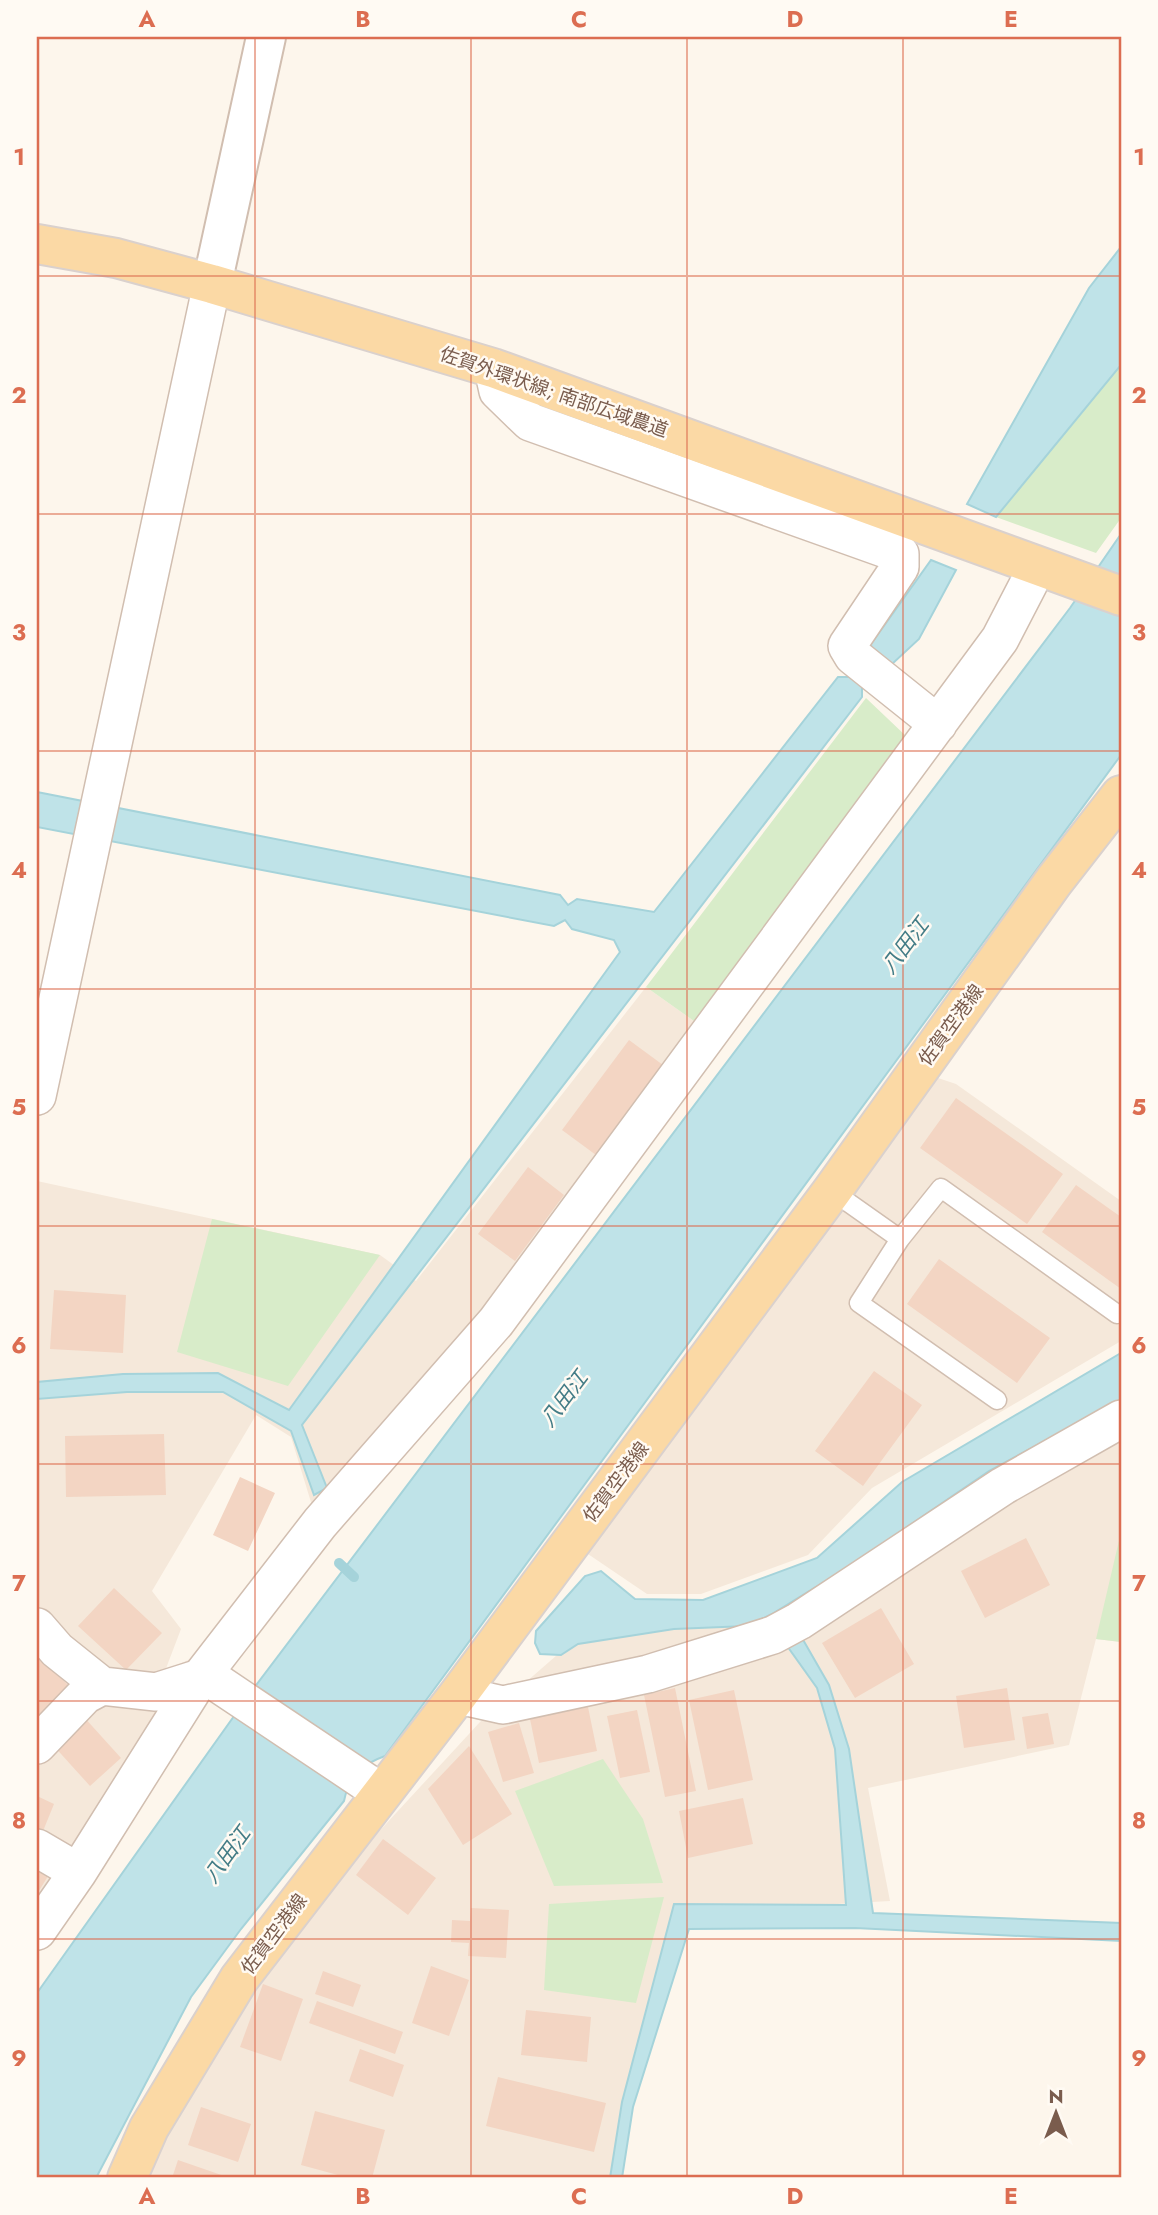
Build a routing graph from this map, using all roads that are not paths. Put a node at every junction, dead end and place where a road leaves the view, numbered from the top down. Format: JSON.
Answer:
{"nodes":[{"id":1,"x":265,"y":37,"type":"edge"},
{"id":2,"x":37,"y":244,"type":"edge"},
{"id":3,"x":212,"y":284,"type":"junction"},
{"id":4,"x":494,"y":368,"type":"junction"},
{"id":5,"x":1045,"y":578,"type":"junction"},
{"id":6,"x":1121,"y":596,"type":"edge"},
{"id":7,"x":938,"y":724,"type":"junction"},
{"id":8,"x":1121,"y":795,"type":"edge"},
{"id":9,"x":37,"y":1096,"type":"edge"},
{"id":10,"x":832,"y":1191,"type":"junction"},
{"id":11,"x":900,"y":1239,"type":"junction"},
{"id":12,"x":1117,"y":1314,"type":"dead end"},
{"id":13,"x":997,"y":1400,"type":"dead end"},
{"id":14,"x":1121,"y":1419,"type":"edge"},
{"id":15,"x":37,"y":1627,"type":"edge"},
{"id":16,"x":208,"y":1680,"type":"junction"},
{"id":17,"x":102,"y":1686,"type":"junction"},
{"id":18,"x":458,"y":1695,"type":"junction"},
{"id":19,"x":37,"y":1745,"type":"edge"},
{"id":20,"x":377,"y":1789,"type":"junction"},
{"id":21,"x":37,"y":1848,"type":"edge"},
{"id":22,"x":78,"y":1872,"type":"junction"},
{"id":23,"x":37,"y":1931,"type":"edge"},
{"id":24,"x":127,"y":2178,"type":"edge"}],
"edges":[{"from":1,"to":3,"type":"street"},
{"from":2,"to":3,"type":"main road","name":"佐賀外環状線; 南部広域農道"},
{"from":3,"to":4,"type":"main road","name":"佐賀外環状線; 南部広域農道"},
{"from":3,"to":9,"type":"street"},
{"from":4,"to":5,"type":"main road","name":"佐賀外環状線; 南部広域農道"},
{"from":4,"to":7,"type":"street"},
{"from":5,"to":6,"type":"main road","name":"佐賀外環状線; 南部広域農道"},
{"from":5,"to":7,"type":"street"},
{"from":7,"to":16,"type":"street"},
{"from":8,"to":10,"type":"main road","name":"佐賀空港線"},
{"from":10,"to":11,"type":"lane"},
{"from":10,"to":18,"type":"main road","name":"佐賀空港線"},
{"from":11,"to":12,"type":"lane"},
{"from":11,"to":13,"type":"lane"},
{"from":14,"to":18,"type":"street"},
{"from":15,"to":17,"type":"street"},
{"from":16,"to":17,"type":"street"},
{"from":16,"to":20,"type":"street"},
{"from":16,"to":22,"type":"street"},
{"from":17,"to":19,"type":"street"},
{"from":18,"to":20,"type":"main road","name":"佐賀空港線"},
{"from":20,"to":24,"type":"main road","name":"佐賀空港線"},
{"from":21,"to":22,"type":"street"},
{"from":22,"to":23,"type":"street"}]}
